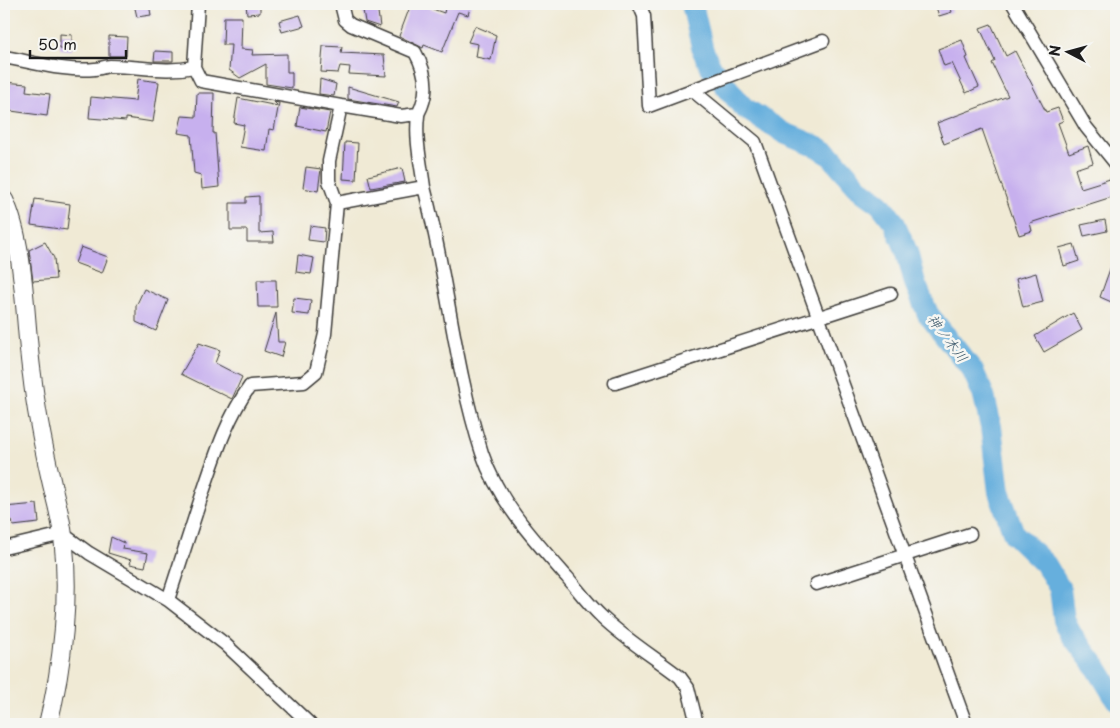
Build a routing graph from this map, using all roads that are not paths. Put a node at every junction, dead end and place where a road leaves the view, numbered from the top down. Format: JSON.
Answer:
{"nodes":[{"id":1,"x":198,"y":4,"type":"edge"},
{"id":2,"x":341,"y":4,"type":"edge"},
{"id":3,"x":639,"y":4,"type":"edge"},
{"id":4,"x":1013,"y":4,"type":"edge"},
{"id":5,"x":823,"y":41,"type":"dead end"},
{"id":6,"x":4,"y":57,"type":"edge"},
{"id":7,"x":194,"y":67,"type":"junction"},
{"id":8,"x":692,"y":90,"type":"junction"},
{"id":9,"x":341,"y":106,"type":"junction"},
{"id":10,"x":418,"y":114,"type":"junction"},
{"id":11,"x":1116,"y":164,"type":"edge"},
{"id":12,"x":424,"y":186,"type":"junction"},
{"id":13,"x":4,"y":200,"type":"edge"},
{"id":14,"x":338,"y":203,"type":"junction"},
{"id":15,"x":891,"y":294,"type":"dead end"},
{"id":16,"x":820,"y":316,"type":"junction"},
{"id":17,"x":616,"y":383,"type":"dead end"},
{"id":18,"x":63,"y":534,"type":"junction"},
{"id":19,"x":970,"y":534,"type":"dead end"},
{"id":20,"x":4,"y":548,"type":"edge"},
{"id":21,"x":905,"y":556,"type":"junction"},
{"id":22,"x":816,"y":584,"type":"dead end"},
{"id":23,"x":168,"y":600,"type":"junction"},
{"id":24,"x":48,"y":724,"type":"edge"},
{"id":25,"x":310,"y":724,"type":"edge"},
{"id":26,"x":697,"y":724,"type":"edge"},
{"id":27,"x":966,"y":724,"type":"edge"}],
"edges":[{"from":1,"to":7,"type":"street"},
{"from":2,"to":10,"type":"street"},
{"from":3,"to":8,"type":"street"},
{"from":4,"to":11,"type":"street"},
{"from":5,"to":8,"type":"street"},
{"from":6,"to":7,"type":"street"},
{"from":7,"to":9,"type":"street"},
{"from":8,"to":16,"type":"street"},
{"from":9,"to":10,"type":"street"},
{"from":9,"to":14,"type":"street"},
{"from":10,"to":12,"type":"street"},
{"from":12,"to":14,"type":"street"},
{"from":12,"to":26,"type":"street"},
{"from":13,"to":18,"type":"street"},
{"from":14,"to":23,"type":"street"},
{"from":15,"to":16,"type":"street"},
{"from":16,"to":17,"type":"street"},
{"from":16,"to":21,"type":"street"},
{"from":18,"to":20,"type":"street"},
{"from":18,"to":23,"type":"street"},
{"from":18,"to":24,"type":"street"},
{"from":19,"to":21,"type":"street"},
{"from":21,"to":22,"type":"street"},
{"from":21,"to":27,"type":"street"},
{"from":23,"to":25,"type":"street"}]}
